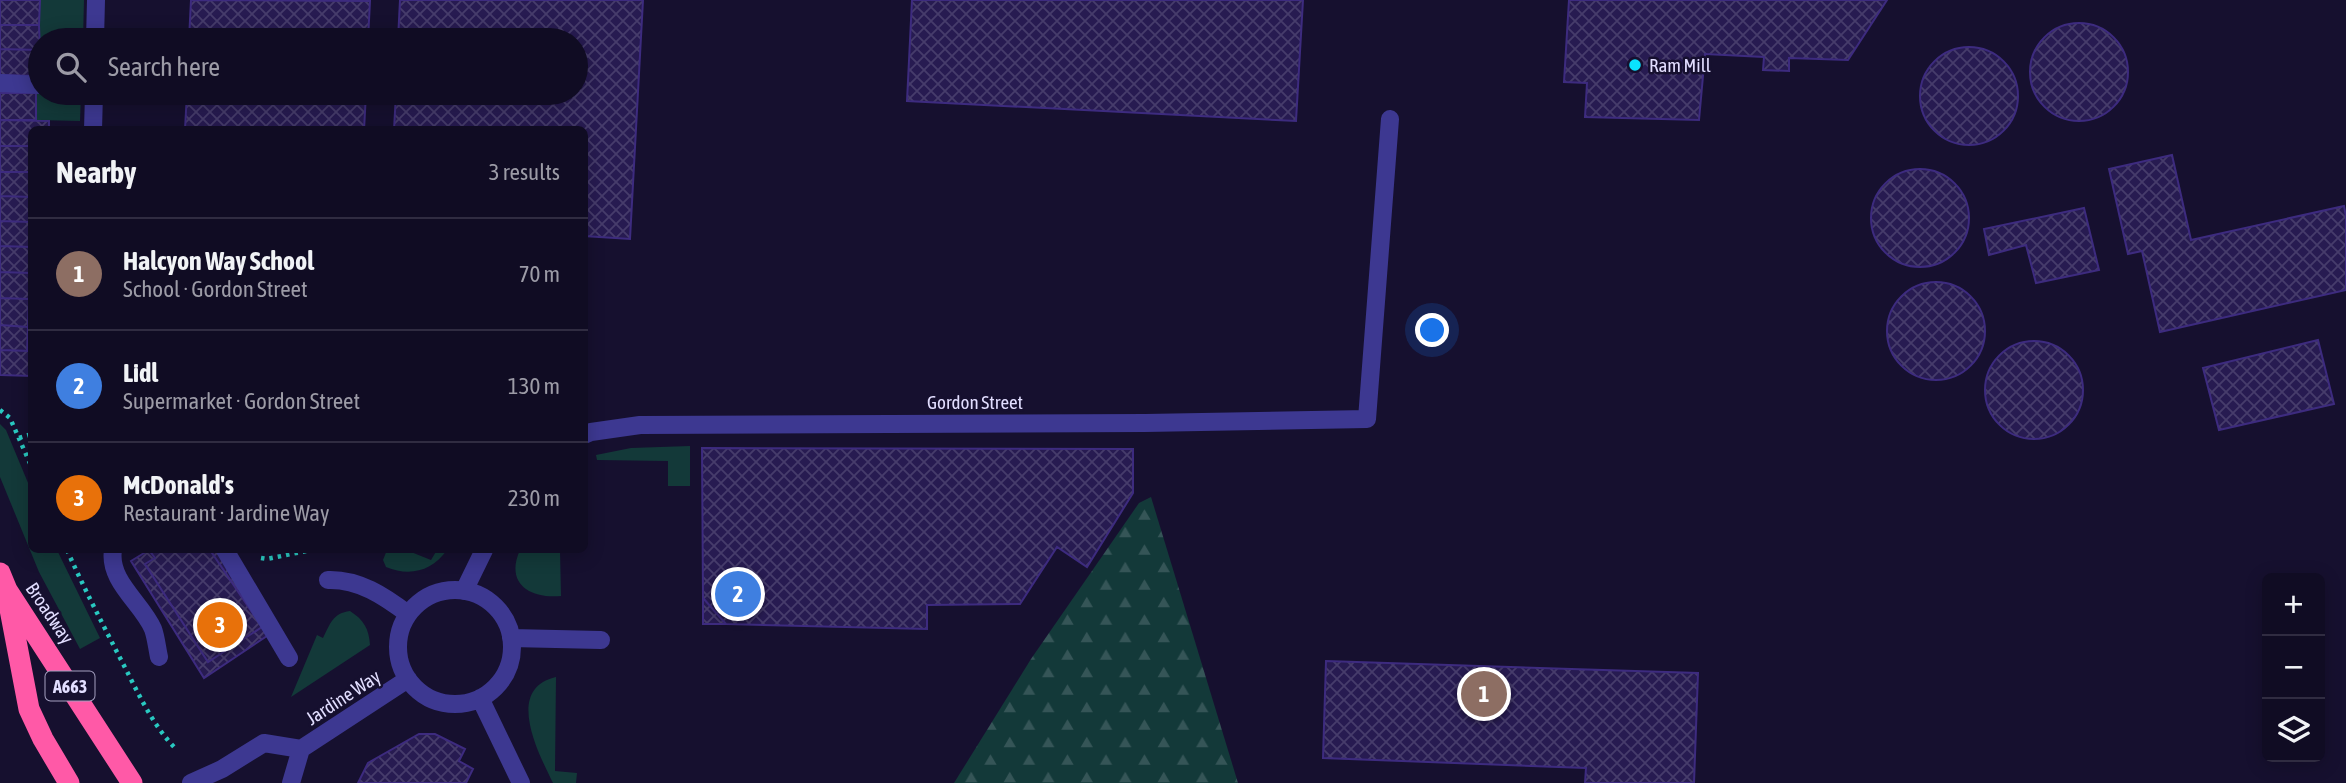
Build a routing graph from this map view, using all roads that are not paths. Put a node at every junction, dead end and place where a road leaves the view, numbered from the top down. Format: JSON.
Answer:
{"nodes":[{"id":1,"x":96,"y":0,"type":"edge"},
{"id":2,"x":95,"y":28,"type":"edge"},
{"id":3,"x":0,"y":83,"type":"edge"},
{"id":4,"x":28,"y":84,"type":"edge"},
{"id":5,"x":94,"y":105,"type":"edge"},
{"id":6,"x":1390,"y":119,"type":"dead end"},
{"id":7,"x":93,"y":126,"type":"edge"},
{"id":8,"x":588,"y":433,"type":"edge"},
{"id":9,"x":112,"y":553,"type":"edge"},
{"id":10,"x":227,"y":553,"type":"edge"},
{"id":11,"x":483,"y":553,"type":"edge"},
{"id":12,"x":328,"y":580,"type":"dead end"},
{"id":13,"x":3,"y":582,"type":"edge"},
{"id":14,"x":464,"y":591,"type":"junction"},
{"id":15,"x":408,"y":614,"type":"junction"},
{"id":16,"x":511,"y":638,"type":"junction"},
{"id":17,"x":601,"y":640,"type":"dead end"},
{"id":18,"x":159,"y":657,"type":"dead end"},
{"id":19,"x":289,"y":658,"type":"dead end"},
{"id":20,"x":408,"y":679,"type":"junction"},
{"id":21,"x":480,"y":698,"type":"junction"},
{"id":22,"x":301,"y":749,"type":"junction"},
{"id":23,"x":290,"y":782,"type":"edge"},
{"id":24,"x":69,"y":783,"type":"edge"},
{"id":25,"x":132,"y":783,"type":"edge"},
{"id":26,"x":191,"y":783,"type":"edge"},
{"id":27,"x":521,"y":783,"type":"edge"}],
"edges":[{"from":1,"to":2,"type":"street"},
{"from":3,"to":4,"type":"street"},
{"from":5,"to":7,"type":"street"},
{"from":6,"to":8,"type":"street","name":"Gordon Street"},
{"from":9,"to":18,"type":"street"},
{"from":10,"to":19,"type":"street"},
{"from":11,"to":14,"type":"street"},
{"from":12,"to":15,"type":"street"},
{"from":13,"to":24,"type":"highway"},
{"from":13,"to":25,"type":"highway","name":"Broadway","number":"A663"},
{"from":14,"to":15,"type":"street"},
{"from":14,"to":16,"type":"street"},
{"from":15,"to":20,"type":"street","name":"Jardine Way"},
{"from":16,"to":17,"type":"street"},
{"from":16,"to":21,"type":"street"},
{"from":20,"to":21,"type":"street","name":"Jardine Way"},
{"from":20,"to":22,"type":"street","name":"Jardine Way"},
{"from":21,"to":27,"type":"street"},
{"from":22,"to":23,"type":"street","name":"Jardine Way"},
{"from":22,"to":26,"type":"street","name":"Jardine Way"}]}
